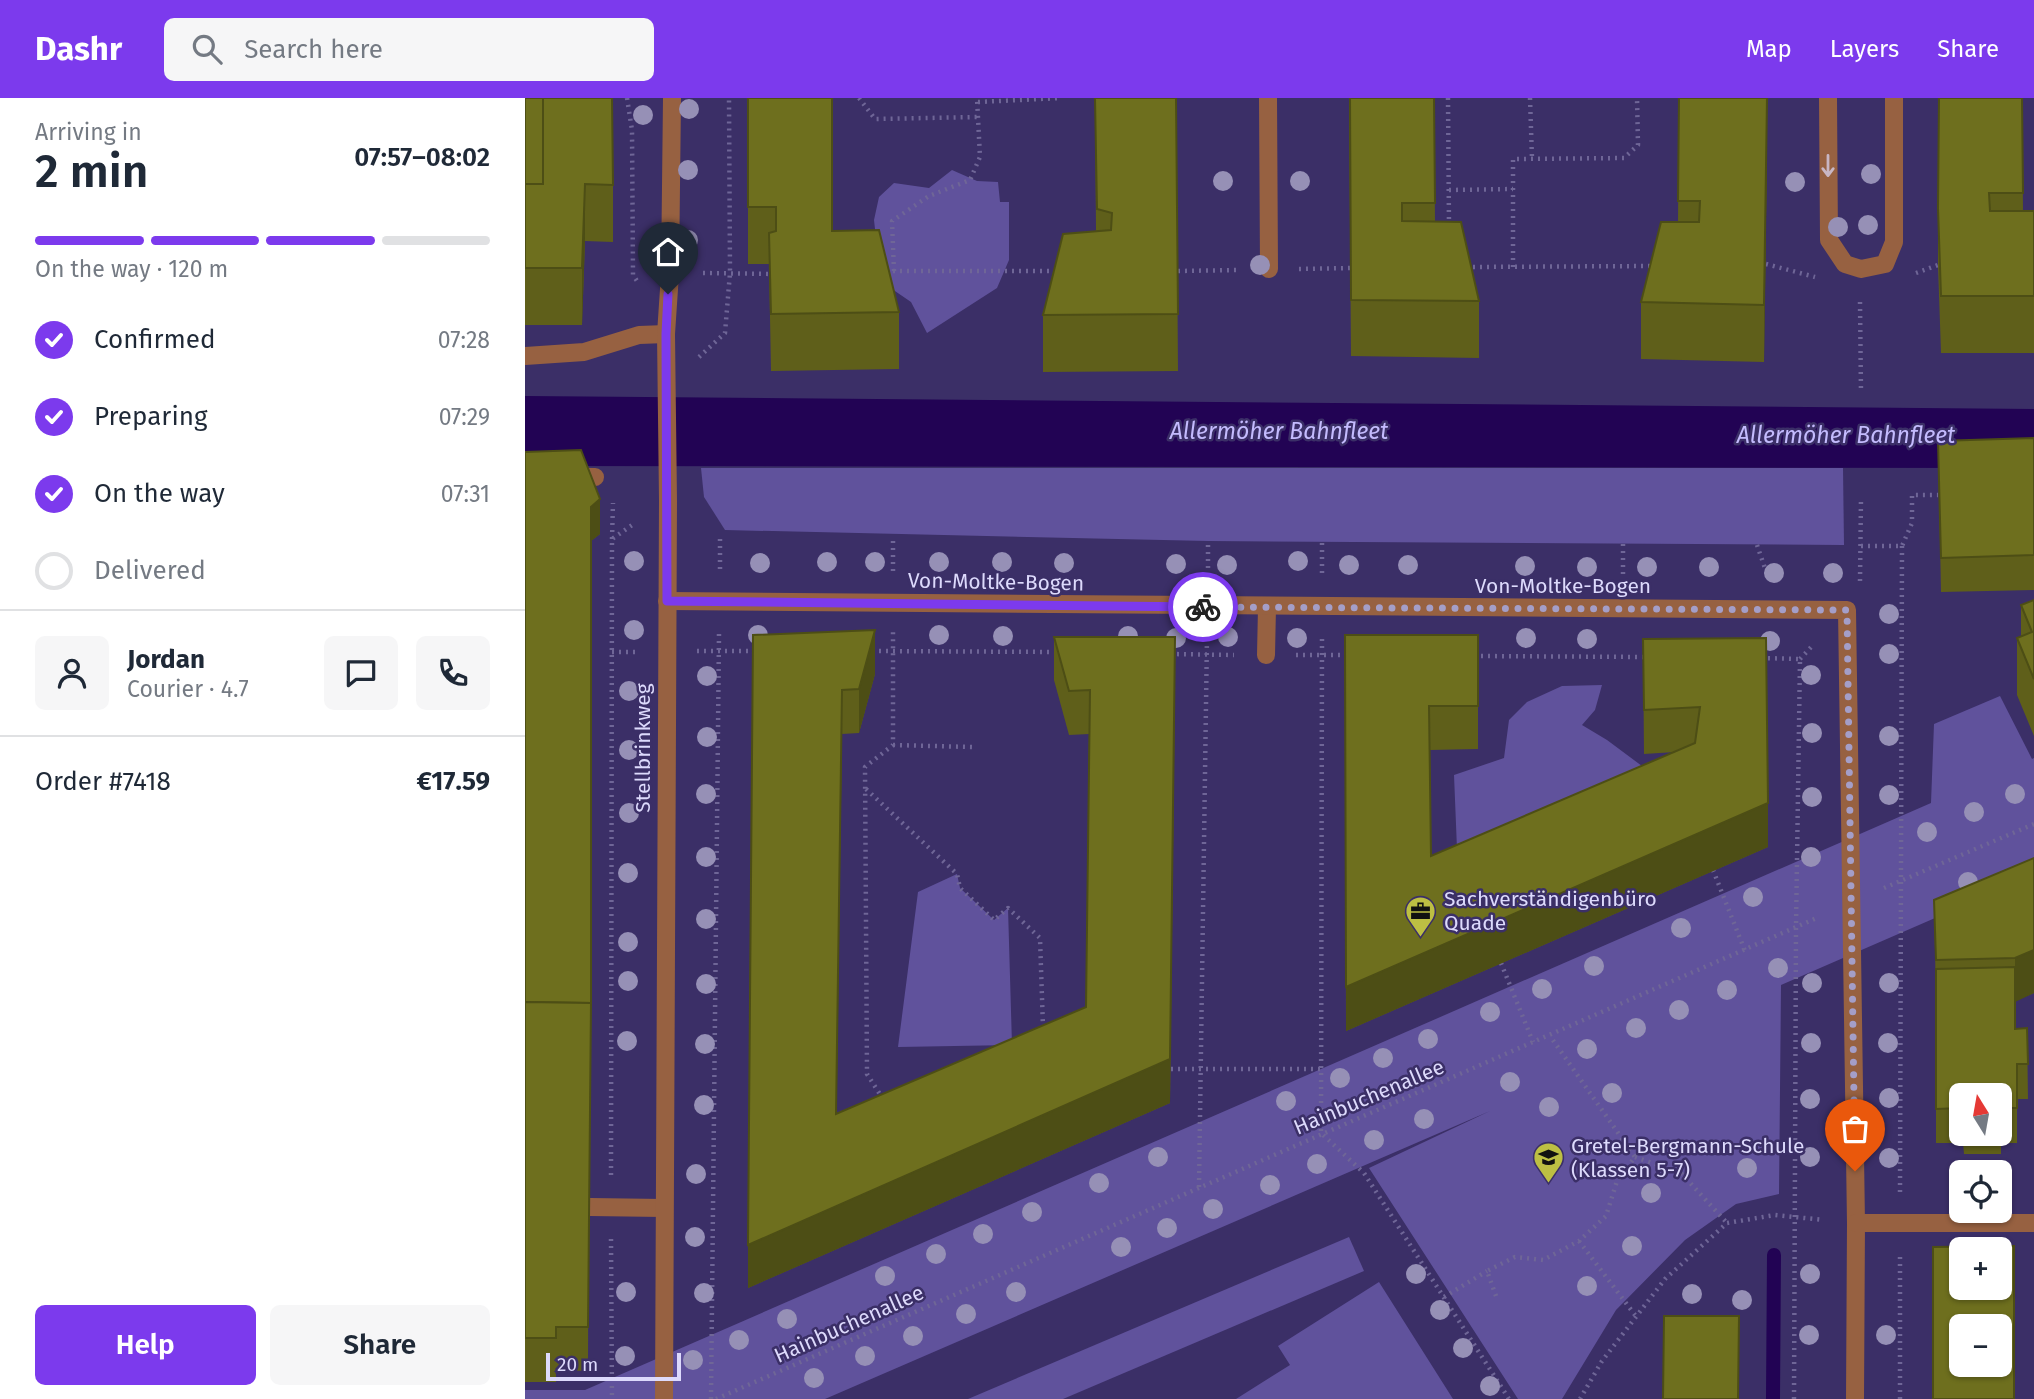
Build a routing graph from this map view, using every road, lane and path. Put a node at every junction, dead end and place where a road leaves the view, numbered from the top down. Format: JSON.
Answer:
{"nodes":[{"id":1,"x":672,"y":98,"type":"edge"},
{"id":2,"x":729,"y":98,"type":"edge"},
{"id":3,"x":859,"y":98,"type":"edge"},
{"id":4,"x":1061,"y":98,"type":"edge"},
{"id":5,"x":1268,"y":98,"type":"edge"},
{"id":6,"x":1448,"y":98,"type":"edge"},
{"id":7,"x":1530,"y":98,"type":"edge"},
{"id":8,"x":1637,"y":98,"type":"edge"},
{"id":9,"x":1828,"y":98,"type":"edge"},
{"id":10,"x":1894,"y":98,"type":"edge"},
{"id":11,"x":978,"y":100,"type":"edge"},
{"id":12,"x":978,"y":117,"type":"junction"},
{"id":13,"x":1532,"y":159,"type":"junction"},
{"id":14,"x":1449,"y":190,"type":"junction"},
{"id":15,"x":1513,"y":190,"type":"junction"},
{"id":16,"x":1449,"y":229,"type":"edge"},
{"id":17,"x":1659,"y":266,"type":"edge"},
{"id":18,"x":1463,"y":267,"type":"edge"},
{"id":19,"x":1513,"y":267,"type":"junction"},
{"id":20,"x":1269,"y":269,"type":"dead end"},
{"id":21,"x":882,"y":271,"type":"edge"},
{"id":22,"x":894,"y":271,"type":"junction"},
{"id":23,"x":1072,"y":271,"type":"edge"},
{"id":24,"x":1860,"y":294,"type":"dead end"},
{"id":25,"x":666,"y":334,"type":"junction"},
{"id":26,"x":525,"y":356,"type":"edge"},
{"id":27,"x":668,"y":386,"type":"junction"},
{"id":28,"x":1861,"y":393,"type":"dead end"},
{"id":29,"x":525,"y":476,"type":"edge"},
{"id":30,"x":595,"y":477,"type":"edge"},
{"id":31,"x":1938,"y":495,"type":"edge"},
{"id":32,"x":1861,"y":498,"type":"dead end"},
{"id":33,"x":668,"y":501,"type":"junction"},
{"id":34,"x":893,"y":541,"type":"dead end"},
{"id":35,"x":1208,"y":541,"type":"dead end"},
{"id":36,"x":1861,"y":546,"type":"junction"},
{"id":37,"x":1902,"y":546,"type":"junction"},
{"id":38,"x":667,"y":601,"type":"junction"},
{"id":39,"x":720,"y":602,"type":"junction"},
{"id":40,"x":893,"y":604,"type":"junction"},
{"id":41,"x":1207,"y":607,"type":"junction"},
{"id":42,"x":1267,"y":607,"type":"junction"},
{"id":43,"x":1322,"y":607,"type":"junction"},
{"id":44,"x":1847,"y":610,"type":"junction"},
{"id":45,"x":666,"y":651,"type":"junction"},
{"id":46,"x":719,"y":651,"type":"junction"},
{"id":47,"x":759,"y":651,"type":"edge"},
{"id":48,"x":866,"y":651,"type":"edge"},
{"id":49,"x":893,"y":651,"type":"junction"},
{"id":50,"x":612,"y":652,"type":"junction"},
{"id":51,"x":1069,"y":652,"type":"edge"},
{"id":52,"x":1165,"y":654,"type":"edge"},
{"id":53,"x":1206,"y":654,"type":"junction"},
{"id":54,"x":1266,"y":655,"type":"junction"},
{"id":55,"x":1321,"y":655,"type":"junction"},
{"id":56,"x":1363,"y":655,"type":"edge"},
{"id":57,"x":1472,"y":656,"type":"edge"},
{"id":58,"x":1650,"y":657,"type":"edge"},
{"id":59,"x":1759,"y":658,"type":"edge"},
{"id":60,"x":893,"y":745,"type":"junction"},
{"id":61,"x":972,"y":747,"type":"dead end"},
{"id":62,"x":866,"y":789,"type":"junction"},
{"id":63,"x":2034,"y":824,"type":"edge"},
{"id":64,"x":1713,"y":870,"type":"dead end"},
{"id":65,"x":1902,"y":880,"type":"junction"},
{"id":66,"x":1851,"y":902,"type":"junction"},
{"id":67,"x":1796,"y":927,"type":"junction"},
{"id":68,"x":1745,"y":951,"type":"junction"},
{"id":69,"x":1501,"y":963,"type":"dead end"},
{"id":70,"x":1042,"y":1025,"type":"junction"},
{"id":71,"x":1053,"y":1030,"type":"edge"},
{"id":72,"x":1550,"y":1036,"type":"junction"},
{"id":73,"x":1043,"y":1038,"type":"edge"},
{"id":74,"x":1533,"y":1042,"type":"junction"},
{"id":75,"x":1171,"y":1069,"type":"edge"},
{"id":76,"x":1201,"y":1069,"type":"junction"},
{"id":77,"x":1321,"y":1069,"type":"junction"},
{"id":78,"x":887,"y":1106,"type":"edge"},
{"id":79,"x":1321,"y":1133,"type":"junction"},
{"id":80,"x":1635,"y":1157,"type":"junction"},
{"id":81,"x":1199,"y":1187,"type":"junction"},
{"id":82,"x":590,"y":1207,"type":"edge"},
{"id":83,"x":611,"y":1208,"type":"junction"},
{"id":84,"x":663,"y":1208,"type":"junction"},
{"id":85,"x":1795,"y":1217,"type":"junction"},
{"id":86,"x":1727,"y":1223,"type":"junction"},
{"id":87,"x":1856,"y":1223,"type":"junction"},
{"id":88,"x":1900,"y":1223,"type":"junction"},
{"id":89,"x":2034,"y":1223,"type":"edge"},
{"id":90,"x":1579,"y":1241,"type":"junction"},
{"id":91,"x":1487,"y":1270,"type":"junction"},
{"id":92,"x":1496,"y":1296,"type":"dead end"},
{"id":93,"x":1444,"y":1297,"type":"junction"},
{"id":94,"x":1635,"y":1315,"type":"junction"},
{"id":95,"x":612,"y":1399,"type":"edge"},
{"id":96,"x":664,"y":1399,"type":"edge"},
{"id":97,"x":711,"y":1399,"type":"edge"},
{"id":98,"x":716,"y":1399,"type":"edge"},
{"id":99,"x":1509,"y":1399,"type":"edge"},
{"id":100,"x":1580,"y":1399,"type":"edge"},
{"id":101,"x":1794,"y":1399,"type":"edge"},
{"id":102,"x":1855,"y":1399,"type":"edge"},
{"id":103,"x":1900,"y":1399,"type":"edge"}],
"edges":[{"from":1,"to":25,"type":"street","name":"Stellbrinkweg"},
{"from":2,"to":27,"type":"path"},
{"from":3,"to":12,"type":"path"},
{"from":4,"to":11,"type":"path"},
{"from":5,"to":20,"type":"street"},
{"from":6,"to":14,"type":"path"},
{"from":7,"to":13,"type":"path"},
{"from":8,"to":13,"type":"path"},
{"from":9,"to":10,"type":"street","one_way":true},
{"from":11,"to":12,"type":"path"},
{"from":12,"to":22,"type":"path"},
{"from":13,"to":15,"type":"path"},
{"from":14,"to":15,"type":"path"},
{"from":14,"to":16,"type":"path"},
{"from":15,"to":19,"type":"path"},
{"from":17,"to":19,"type":"path"},
{"from":18,"to":19,"type":"path"},
{"from":21,"to":22,"type":"path"},
{"from":22,"to":23,"type":"path"},
{"from":24,"to":28,"type":"path"},
{"from":25,"to":26,"type":"street"},
{"from":25,"to":27,"type":"street","name":"Stellbrinkweg"},
{"from":27,"to":33,"type":"street","name":"Stellbrinkweg"},
{"from":29,"to":30,"type":"street"},
{"from":31,"to":37,"type":"path"},
{"from":32,"to":36,"type":"path"},
{"from":33,"to":38,"type":"street","name":"Stellbrinkweg"},
{"from":33,"to":50,"type":"path"},
{"from":34,"to":40,"type":"path"},
{"from":35,"to":41,"type":"path"},
{"from":36,"to":37,"type":"path"},
{"from":36,"to":44,"type":"path"},
{"from":37,"to":65,"type":"path"},
{"from":38,"to":39,"type":"street","name":"Von-Moltke-Bogen"},
{"from":38,"to":45,"type":"street","name":"Stellbrinkweg"},
{"from":39,"to":40,"type":"street","name":"Von-Moltke-Bogen"},
{"from":39,"to":46,"type":"path"},
{"from":40,"to":41,"type":"street","name":"Von-Moltke-Bogen"},
{"from":40,"to":49,"type":"path"},
{"from":41,"to":42,"type":"street","name":"Von-Moltke-Bogen"},
{"from":41,"to":53,"type":"path"},
{"from":42,"to":43,"type":"street","name":"Von-Moltke-Bogen"},
{"from":42,"to":54,"type":"street"},
{"from":43,"to":44,"type":"street","name":"Von-Moltke-Bogen"},
{"from":43,"to":55,"type":"path"},
{"from":44,"to":66,"type":"street"},
{"from":45,"to":46,"type":"path"},
{"from":45,"to":50,"type":"path"},
{"from":45,"to":84,"type":"street","name":"Stellbrinkweg"},
{"from":46,"to":47,"type":"path"},
{"from":46,"to":97,"type":"path"},
{"from":48,"to":49,"type":"path"},
{"from":49,"to":51,"type":"path"},
{"from":49,"to":60,"type":"path"},
{"from":50,"to":83,"type":"path"},
{"from":52,"to":53,"type":"path"},
{"from":53,"to":54,"type":"path"},
{"from":53,"to":76,"type":"path"},
{"from":54,"to":55,"type":"path"},
{"from":55,"to":56,"type":"path"},
{"from":55,"to":77,"type":"path"},
{"from":57,"to":58,"type":"path"},
{"from":59,"to":67,"type":"path"},
{"from":60,"to":61,"type":"path"},
{"from":60,"to":62,"type":"path"},
{"from":62,"to":70,"type":"path"},
{"from":62,"to":78,"type":"path"},
{"from":63,"to":65,"type":"path","name":"Hainbuchenallee"},
{"from":64,"to":68,"type":"path"},
{"from":65,"to":66,"type":"path","name":"Hainbuchenallee"},
{"from":65,"to":88,"type":"path"},
{"from":66,"to":67,"type":"path","name":"Hainbuchenallee"},
{"from":66,"to":87,"type":"street"},
{"from":67,"to":68,"type":"path","name":"Hainbuchenallee"},
{"from":67,"to":85,"type":"path"},
{"from":68,"to":72,"type":"path","name":"Hainbuchenallee"},
{"from":69,"to":74,"type":"path"},
{"from":70,"to":71,"type":"path"},
{"from":70,"to":73,"type":"path"},
{"from":72,"to":74,"type":"path","name":"Hainbuchenallee"},
{"from":72,"to":80,"type":"path"},
{"from":74,"to":79,"type":"path","name":"Hainbuchenallee"},
{"from":75,"to":76,"type":"path"},
{"from":76,"to":77,"type":"path"},
{"from":76,"to":81,"type":"path"},
{"from":77,"to":79,"type":"path"},
{"from":79,"to":81,"type":"path","name":"Hainbuchenallee"},
{"from":79,"to":93,"type":"path"},
{"from":80,"to":86,"type":"path"},
{"from":80,"to":90,"type":"path"},
{"from":81,"to":98,"type":"path","name":"Hainbuchenallee"},
{"from":82,"to":83,"type":"street"},
{"from":83,"to":84,"type":"street"},
{"from":83,"to":95,"type":"path"},
{"from":84,"to":96,"type":"street","name":"Stellbrinkweg"},
{"from":85,"to":86,"type":"path"},
{"from":85,"to":87,"type":"path"},
{"from":85,"to":101,"type":"path"},
{"from":86,"to":94,"type":"path"},
{"from":87,"to":88,"type":"street"},
{"from":87,"to":102,"type":"street"},
{"from":88,"to":89,"type":"street"},
{"from":88,"to":103,"type":"path"},
{"from":90,"to":91,"type":"path"},
{"from":90,"to":94,"type":"path"},
{"from":91,"to":92,"type":"path"},
{"from":91,"to":93,"type":"path"},
{"from":93,"to":99,"type":"path"},
{"from":94,"to":100,"type":"path"}]}
